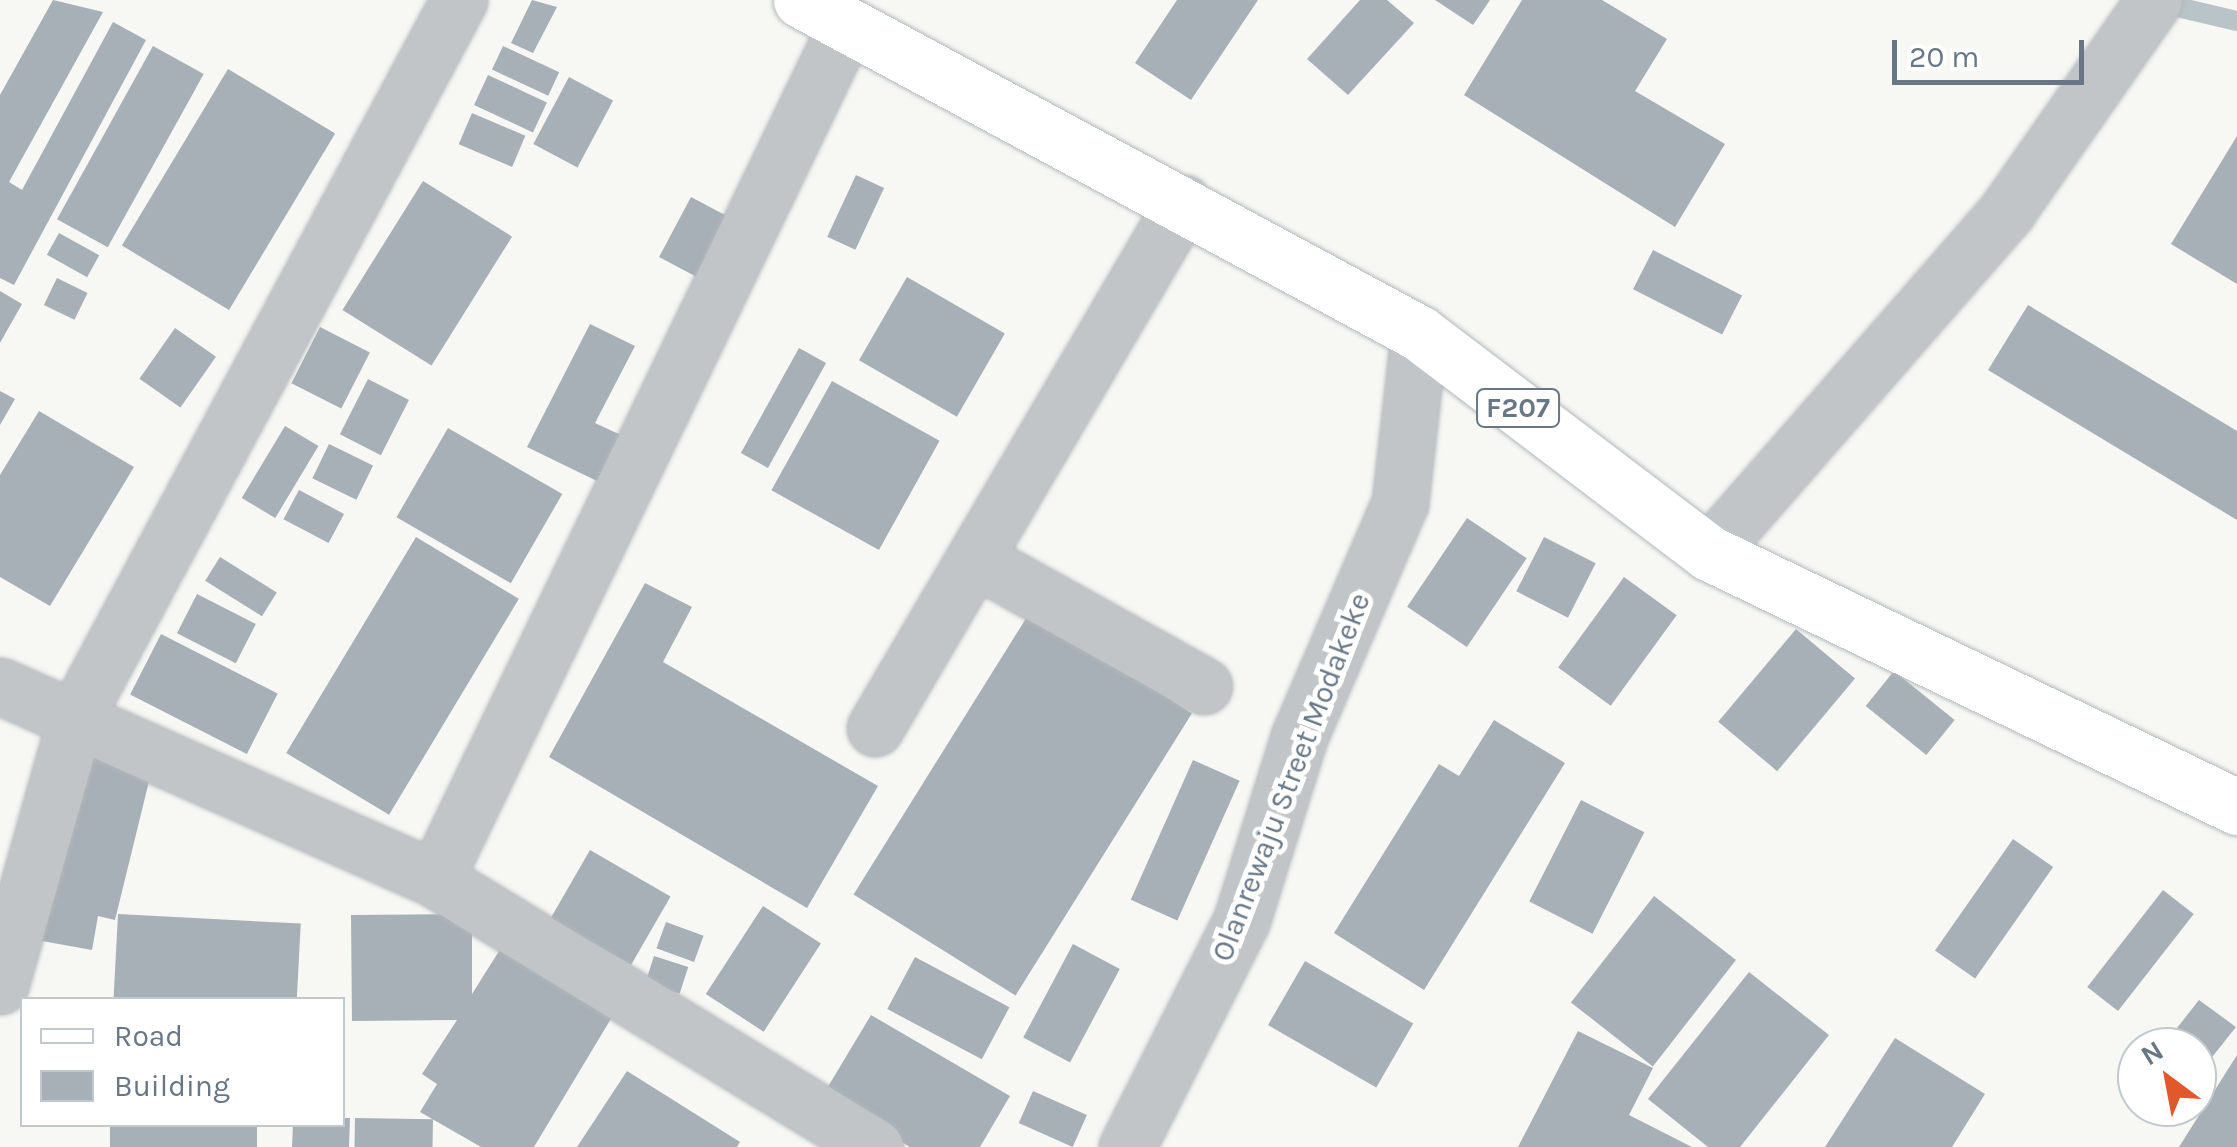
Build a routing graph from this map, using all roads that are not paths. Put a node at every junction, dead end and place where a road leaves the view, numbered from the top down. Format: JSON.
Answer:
{"nodes":[{"id":1,"x":459,"y":0,"type":"edge"},
{"id":2,"x":2154,"y":0,"type":"edge"},
{"id":3,"x":824,"y":12,"type":"edge"},
{"id":4,"x":1183,"y":202,"type":"junction"},
{"id":5,"x":1419,"y":333,"type":"junction"},
{"id":6,"x":1710,"y":553,"type":"junction"},
{"id":7,"x":981,"y":562,"type":"junction"},
{"id":8,"x":0,"y":686,"type":"edge"},
{"id":9,"x":1204,"y":686,"type":"dead end"},
{"id":10,"x":77,"y":714,"type":"junction"},
{"id":11,"x":876,"y":728,"type":"dead end"},
{"id":12,"x":2237,"y":807,"type":"edge"},
{"id":13,"x":435,"y":879,"type":"junction"},
{"id":14,"x":0,"y":986,"type":"edge"},
{"id":15,"x":875,"y":1147,"type":"edge"},
{"id":16,"x":1127,"y":1147,"type":"edge"}],
"edges":[{"from":1,"to":10,"type":"street"},
{"from":2,"to":6,"type":"street"},
{"from":3,"to":4,"type":"main road","number":"F207"},
{"from":3,"to":13,"type":"street"},
{"from":4,"to":5,"type":"main road","number":"F207"},
{"from":4,"to":7,"type":"street"},
{"from":5,"to":6,"type":"main road","number":"F207"},
{"from":5,"to":16,"type":"street","name":"Olanrewaju Street Modakeke"},
{"from":6,"to":12,"type":"main road","number":"F207"},
{"from":7,"to":9,"type":"street"},
{"from":7,"to":11,"type":"street"},
{"from":8,"to":10,"type":"street"},
{"from":10,"to":13,"type":"street"},
{"from":10,"to":14,"type":"street"},
{"from":13,"to":15,"type":"street"}]}
